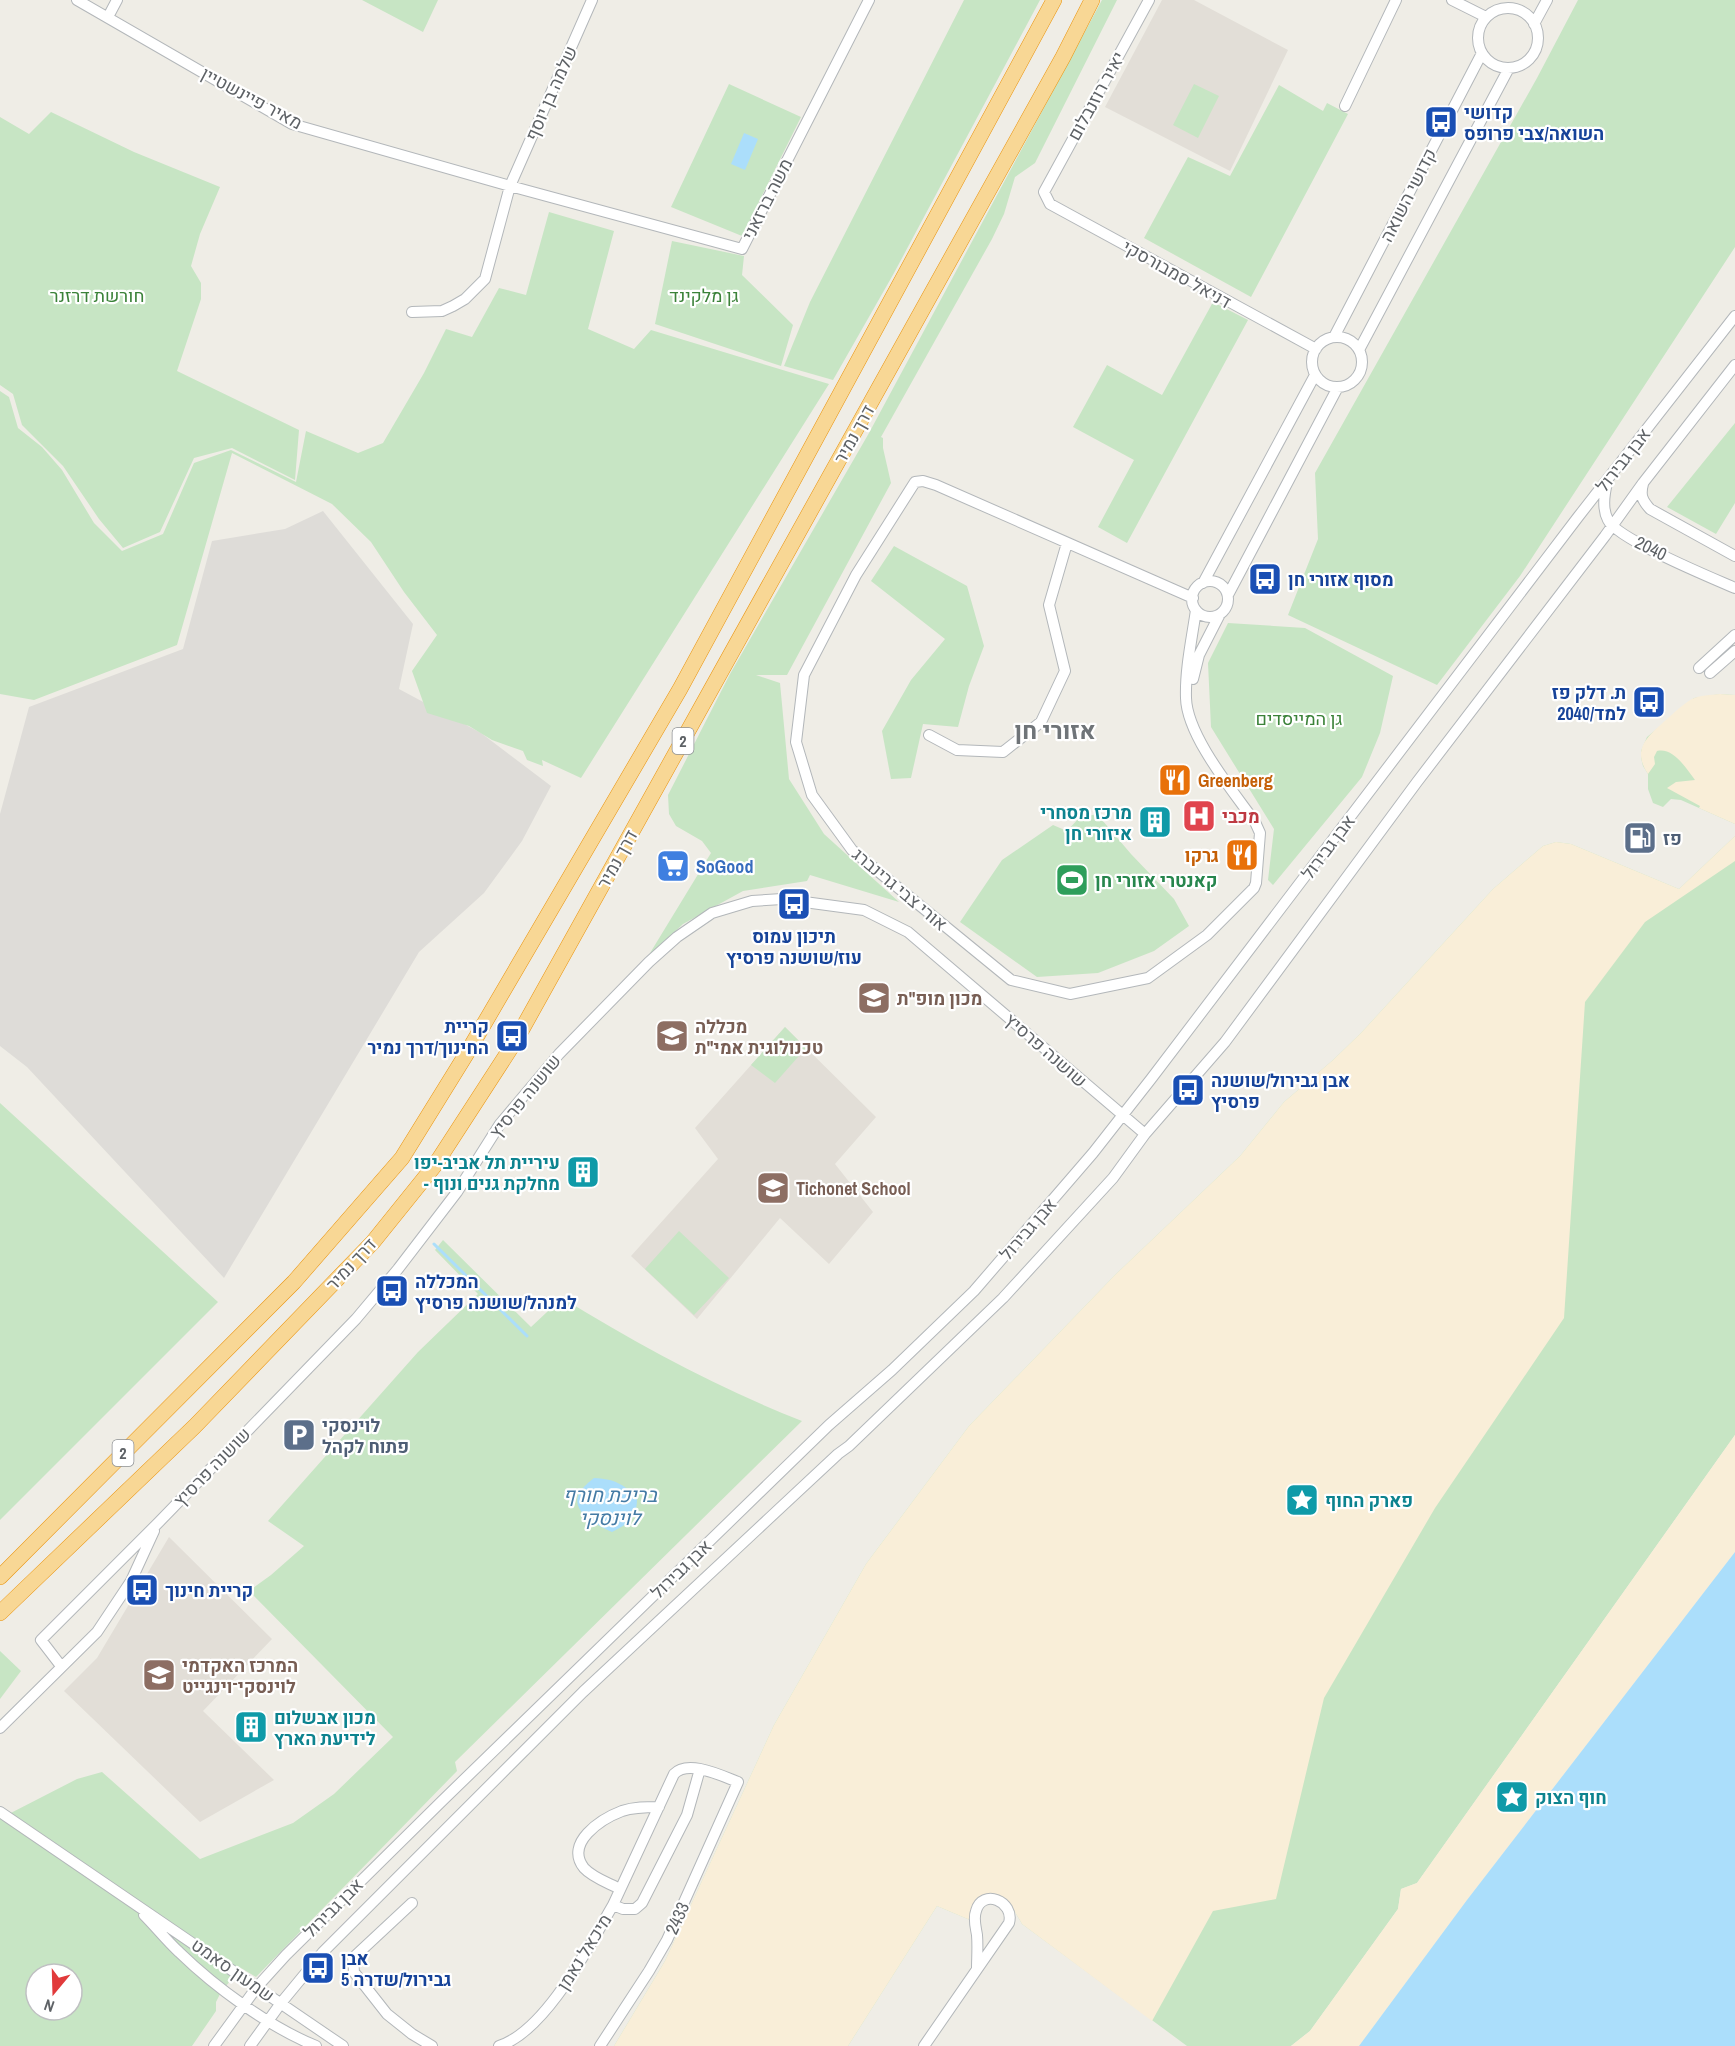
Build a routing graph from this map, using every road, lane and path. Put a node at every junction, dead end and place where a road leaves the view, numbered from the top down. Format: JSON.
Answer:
{"nodes":[{"id":1,"x":77,"y":0,"type":"edge"},
{"id":2,"x":117,"y":0,"type":"edge"},
{"id":3,"x":592,"y":0,"type":"edge"},
{"id":4,"x":869,"y":0,"type":"edge"},
{"id":5,"x":1054,"y":0,"type":"edge"},
{"id":6,"x":1092,"y":0,"type":"edge"},
{"id":7,"x":1149,"y":0,"type":"edge"},
{"id":8,"x":1396,"y":0,"type":"edge"},
{"id":9,"x":1452,"y":0,"type":"edge"},
{"id":10,"x":1547,"y":0,"type":"edge"},
{"id":11,"x":1507,"y":4,"type":"edge"},
{"id":12,"x":108,"y":17,"type":"junction"},
{"id":13,"x":1486,"y":17,"type":"junction"},
{"id":14,"x":1534,"y":24,"type":"junction"},
{"id":15,"x":1482,"y":53,"type":"junction"},
{"id":16,"x":1509,"y":68,"type":"junction"},
{"id":17,"x":1345,"y":106,"type":"dead end"},
{"id":18,"x":510,"y":186,"type":"junction"},
{"id":19,"x":1044,"y":192,"type":"joint"},
{"id":20,"x":412,"y":312,"type":"dead end"},
{"id":21,"x":1735,"y":316,"type":"edge"},
{"id":22,"x":1334,"y":338,"type":"junction"},
{"id":23,"x":1316,"y":349,"type":"junction"},
{"id":24,"x":1359,"y":350,"type":"junction"},
{"id":25,"x":1735,"y":365,"type":"edge"},
{"id":26,"x":1315,"y":375,"type":"junction"},
{"id":27,"x":1338,"y":387,"type":"junction"},
{"id":28,"x":1608,"y":480,"type":"junction"},
{"id":29,"x":1643,"y":483,"type":"junction"},
{"id":30,"x":1612,"y":526,"type":"junction"},
{"id":31,"x":1067,"y":543,"type":"junction"},
{"id":32,"x":1735,"y":556,"type":"edge"},
{"id":33,"x":1203,"y":583,"type":"junction"},
{"id":34,"x":1735,"y":588,"type":"edge"},
{"id":35,"x":1228,"y":595,"type":"junction"},
{"id":36,"x":1192,"y":598,"type":"junction"},
{"id":37,"x":1196,"y":610,"type":"junction"},
{"id":38,"x":1220,"y":614,"type":"junction"},
{"id":39,"x":1735,"y":635,"type":"edge"},
{"id":40,"x":1735,"y":651,"type":"edge"},
{"id":41,"x":1699,"y":668,"type":"dead end"},
{"id":42,"x":1710,"y":673,"type":"dead end"},
{"id":43,"x":1186,"y":699,"type":"junction"},
{"id":44,"x":929,"y":735,"type":"dead end"},
{"id":45,"x":1122,"y":1115,"type":"junction"},
{"id":46,"x":1145,"y":1134,"type":"junction"},
{"id":47,"x":158,"y":1523,"type":"junction"},
{"id":48,"x":0,"y":1577,"type":"edge"},
{"id":49,"x":0,"y":1612,"type":"edge"},
{"id":50,"x":61,"y":1666,"type":"junction"},
{"id":51,"x":0,"y":1728,"type":"edge"},
{"id":52,"x":700,"y":1769,"type":"junction"},
{"id":53,"x":659,"y":1807,"type":"junction"},
{"id":54,"x":0,"y":1812,"type":"edge"},
{"id":55,"x":620,"y":1889,"type":"junction"},
{"id":56,"x":122,"y":1895,"type":"junction"},
{"id":57,"x":412,"y":1904,"type":"dead end"},
{"id":58,"x":613,"y":1905,"type":"junction"},
{"id":59,"x":977,"y":1969,"type":"junction"},
{"id":60,"x":257,"y":1987,"type":"junction"},
{"id":61,"x":281,"y":2003,"type":"junction"},
{"id":62,"x":244,"y":2004,"type":"junction"},
{"id":63,"x":268,"y":2021,"type":"junction"},
{"id":64,"x":214,"y":2046,"type":"edge"},
{"id":65,"x":250,"y":2046,"type":"edge"},
{"id":66,"x":316,"y":2046,"type":"edge"},
{"id":67,"x":343,"y":2046,"type":"edge"},
{"id":68,"x":432,"y":2046,"type":"edge"},
{"id":69,"x":499,"y":2046,"type":"edge"},
{"id":70,"x":600,"y":2046,"type":"edge"},
{"id":71,"x":924,"y":2046,"type":"edge"}],
"edges":[{"from":1,"to":12,"type":"street","name":"מאיר פיינשטיין"},
{"from":2,"to":12,"type":"street"},
{"from":3,"to":18,"type":"street","name":"שלמה בן יוסף"},
{"from":4,"to":18,"type":"street","name":"משה ברזאני"},
{"from":5,"to":48,"type":"highway","name":"דרך נמיר","number":"2"},
{"from":6,"to":49,"type":"highway","name":"דרך נמיר","number":"2"},
{"from":7,"to":19,"type":"street","name":"יאיר רוזנבלום"},
{"from":8,"to":17,"type":"street"},
{"from":9,"to":13,"type":"street"},
{"from":10,"to":14,"type":"street"},
{"from":11,"to":13,"type":"street"},
{"from":11,"to":14,"type":"street"},
{"from":12,"to":18,"type":"street","name":"מאיר פיינשטיין"},
{"from":13,"to":15,"type":"street"},
{"from":14,"to":16,"type":"street"},
{"from":15,"to":16,"type":"street"},
{"from":15,"to":22,"type":"street","name":"קדושי השואה"},
{"from":16,"to":24,"type":"street","name":"קדושי השואה"},
{"from":18,"to":20,"type":"street","name":"שלמה בן יוסף"},
{"from":19,"to":23,"type":"street","name":"דניאל סמבורסקי"},
{"from":21,"to":28,"type":"street","name":"אבן גבירול"},
{"from":22,"to":23,"type":"street"},
{"from":22,"to":24,"type":"street"},
{"from":23,"to":26,"type":"street"},
{"from":24,"to":27,"type":"street"},
{"from":25,"to":29,"type":"street","name":"אבן גבירול"},
{"from":26,"to":27,"type":"street"},
{"from":26,"to":33,"type":"street"},
{"from":27,"to":35,"type":"street"},
{"from":28,"to":30,"type":"street"},
{"from":28,"to":45,"type":"street","name":"אבן גבירול"},
{"from":29,"to":30,"type":"street","name":"אבן גבירול"},
{"from":29,"to":32,"type":"street","name":"2040"},
{"from":30,"to":34,"type":"street","name":"2040"},
{"from":30,"to":46,"type":"street","name":"אבן גבירול"},
{"from":31,"to":36,"type":"street","name":"אורי צבי גרינברג"},
{"from":31,"to":43,"type":"street","name":"אורי צבי גרינברג"},
{"from":31,"to":44,"type":"street"},
{"from":33,"to":35,"type":"street"},
{"from":33,"to":36,"type":"street"},
{"from":35,"to":38,"type":"street"},
{"from":36,"to":37,"type":"street"},
{"from":37,"to":38,"type":"street"},
{"from":37,"to":43,"type":"street","name":"אורי צבי גרינברג"},
{"from":38,"to":43,"type":"street"},
{"from":39,"to":41,"type":"street"},
{"from":40,"to":42,"type":"street"},
{"from":45,"to":46,"type":"street","name":"שושנה פרסיץ"},
{"from":45,"to":47,"type":"street","name":"שושנה פרסיץ"},
{"from":45,"to":60,"type":"street","name":"אבן גבירול"},
{"from":46,"to":61,"type":"street","name":"אבן גבירול"},
{"from":47,"to":50,"type":"street"},
{"from":47,"to":50,"type":"street","name":"שושנה פרסיץ"},
{"from":50,"to":51,"type":"street"},
{"from":52,"to":53,"type":"street"},
{"from":52,"to":58,"type":"street","name":"מיכאל נאמן"},
{"from":52,"to":70,"type":"street","name":"2433"},
{"from":53,"to":55,"type":"street"},
{"from":53,"to":55,"type":"street"},
{"from":54,"to":56,"type":"street","name":"שמעון סאמט"},
{"from":55,"to":58,"type":"street"},
{"from":56,"to":60,"type":"street","name":"שמעון סאמט"},
{"from":56,"to":62,"type":"street","name":"שמעון סאמט"},
{"from":57,"to":68,"type":"street"},
{"from":58,"to":69,"type":"street","name":"מיכאל נאמן"},
{"from":59,"to":59,"type":"street"},
{"from":59,"to":71,"type":"street"},
{"from":60,"to":61,"type":"street","name":"שמעון סאמט"},
{"from":60,"to":62,"type":"street","name":"אבן גבירול"},
{"from":61,"to":63,"type":"street","name":"אבן גבירול"},
{"from":61,"to":67,"type":"street","name":"שמעון סאמט"},
{"from":62,"to":63,"type":"street","name":"שמעון סאמט"},
{"from":62,"to":64,"type":"street","name":"אבן גבירול"},
{"from":63,"to":65,"type":"street","name":"אבן גבירול"},
{"from":63,"to":66,"type":"street","name":"שמעון סאמט"}]}
